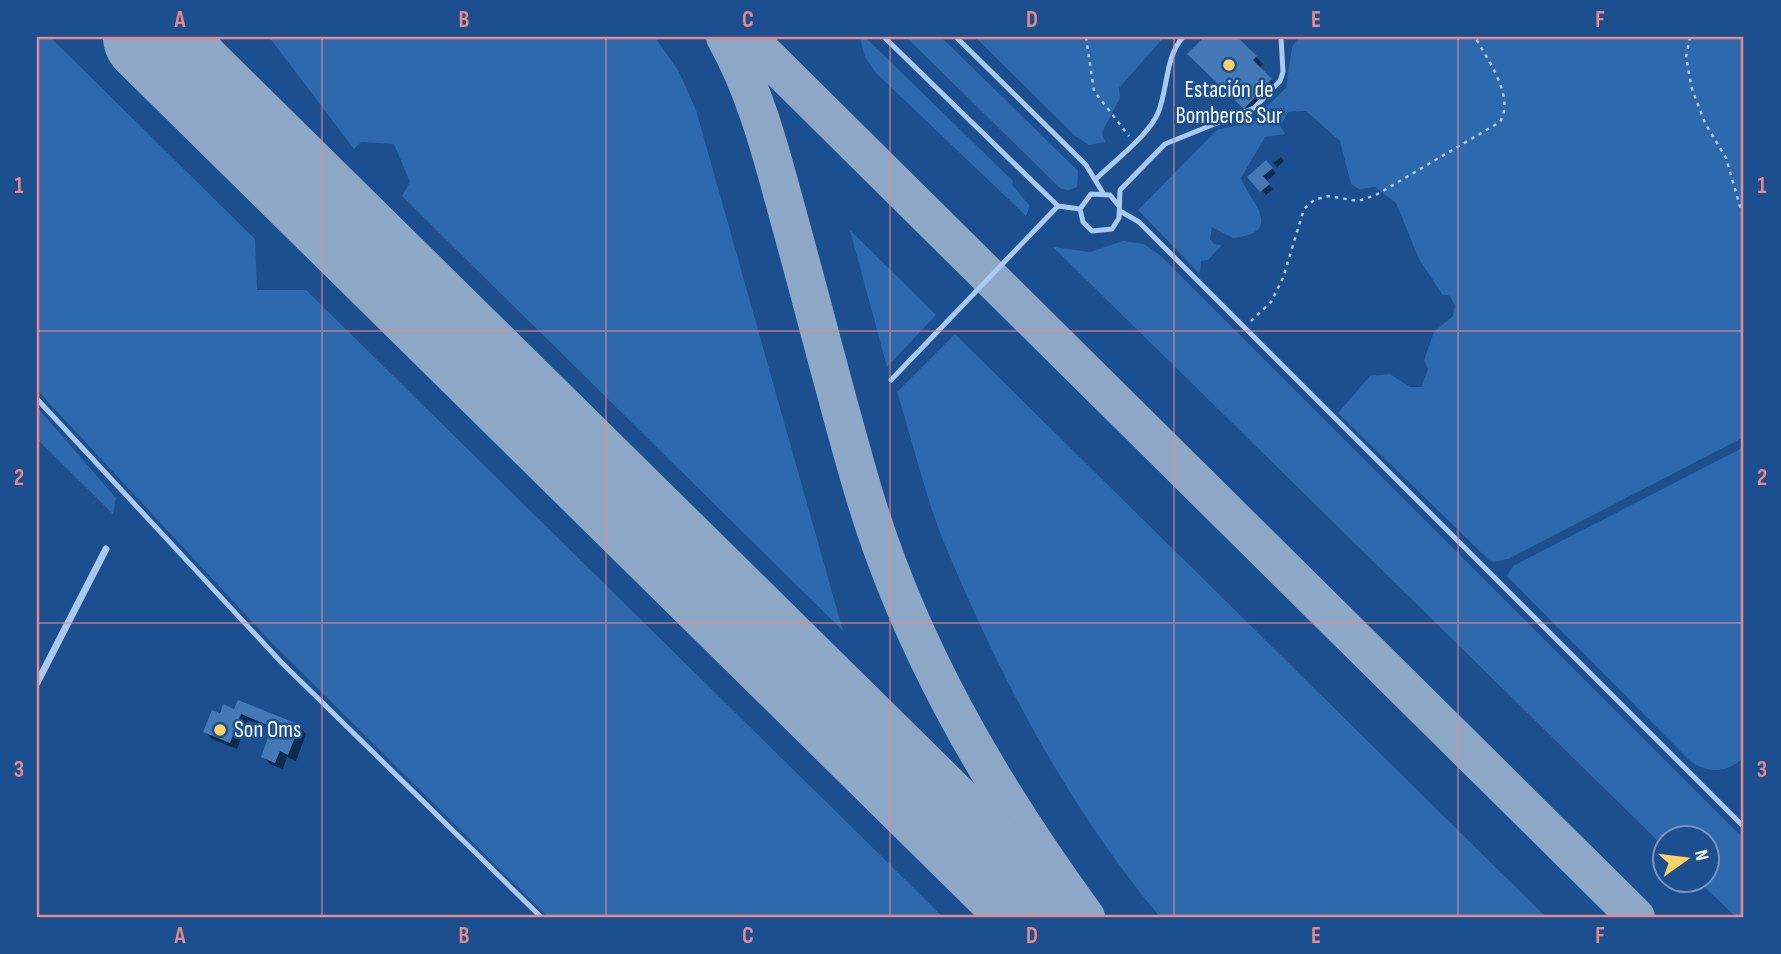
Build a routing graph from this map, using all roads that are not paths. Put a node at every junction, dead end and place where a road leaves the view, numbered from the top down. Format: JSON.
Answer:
{"nodes":[{"id":1,"x":884,"y":37,"type":"edge"},
{"id":2,"x":956,"y":37,"type":"edge"},
{"id":3,"x":1183,"y":37,"type":"edge"},
{"id":4,"x":1281,"y":37,"type":"edge"},
{"id":5,"x":1095,"y":180,"type":"junction"},
{"id":6,"x":1103,"y":193,"type":"junction"},
{"id":7,"x":1058,"y":206,"type":"junction"},
{"id":8,"x":1119,"y":208,"type":"junction"},
{"id":9,"x":1080,"y":209,"type":"junction"},
{"id":10,"x":891,"y":380,"type":"dead end"},
{"id":11,"x":37,"y":399,"type":"edge"},
{"id":12,"x":106,"y":549,"type":"dead end"},
{"id":13,"x":37,"y":683,"type":"edge"},
{"id":14,"x":1744,"y":827,"type":"edge"},
{"id":15,"x":541,"y":917,"type":"edge"}],
"edges":[{"from":1,"to":7,"type":"lane"},
{"from":2,"to":5,"type":"lane"},
{"from":3,"to":5,"type":"lane"},
{"from":4,"to":8,"type":"lane"},
{"from":5,"to":6,"type":"lane"},
{"from":6,"to":8,"type":"lane"},
{"from":6,"to":9,"type":"lane"},
{"from":7,"to":9,"type":"lane"},
{"from":7,"to":10,"type":"lane"},
{"from":8,"to":9,"type":"lane"},
{"from":8,"to":14,"type":"lane"},
{"from":11,"to":15,"type":"lane"},
{"from":12,"to":13,"type":"street"}]}
